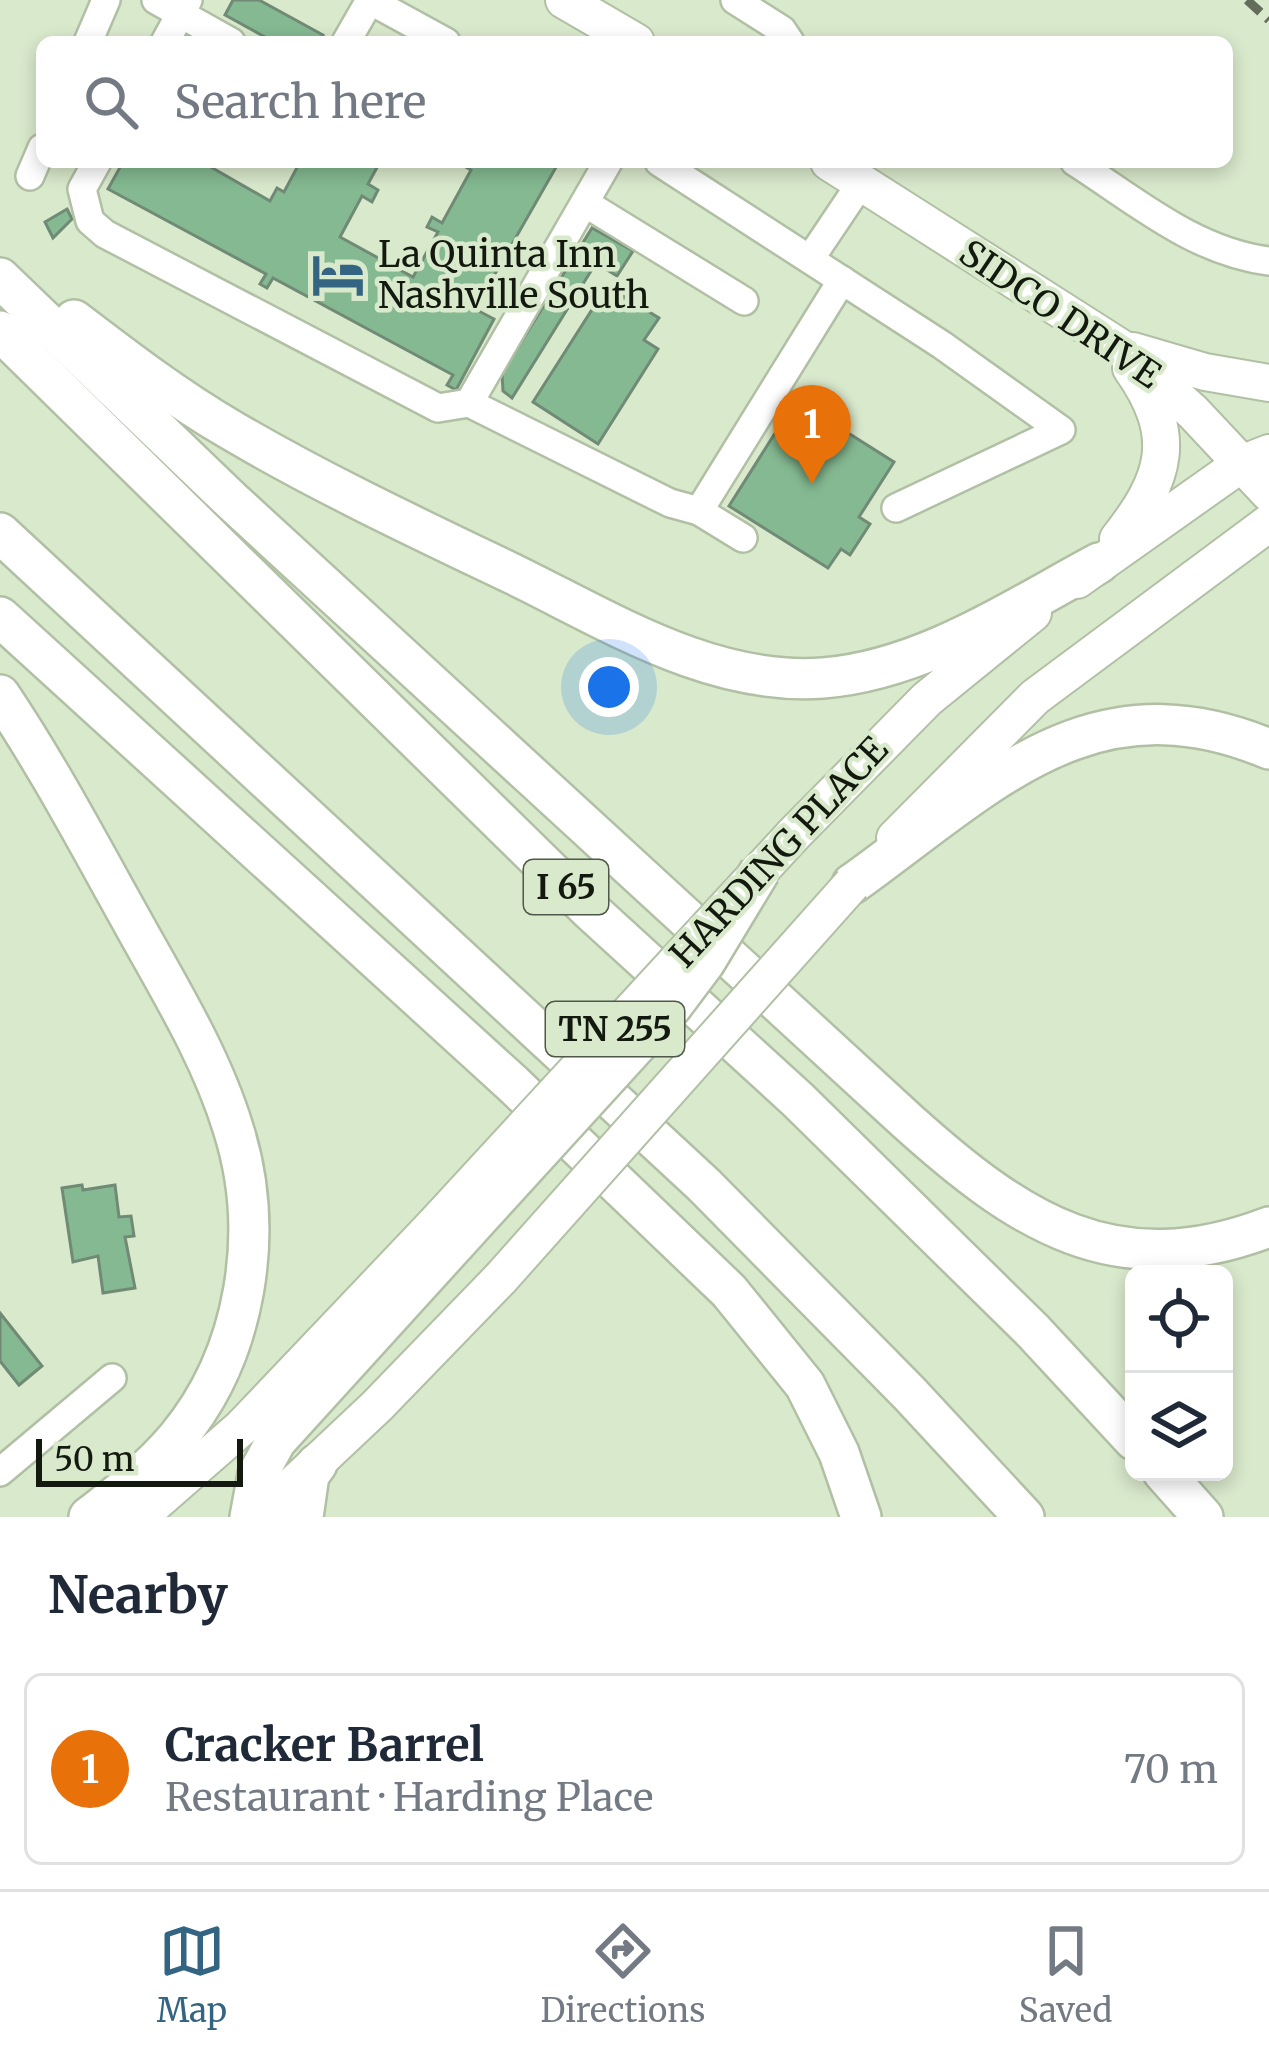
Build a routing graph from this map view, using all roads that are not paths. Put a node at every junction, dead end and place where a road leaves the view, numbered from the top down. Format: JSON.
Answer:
{"nodes":[{"id":1,"x":106,"y":0,"type":"edge"},
{"id":2,"x":369,"y":0,"type":"edge"},
{"id":3,"x":564,"y":0,"type":"edge"},
{"id":4,"x":735,"y":0,"type":"edge"},
{"id":5,"x":175,"y":5,"type":"edge"},
{"id":6,"x":91,"y":36,"type":"edge"},
{"id":7,"x":167,"y":36,"type":"edge"},
{"id":8,"x":222,"y":36,"type":"edge"},
{"id":9,"x":349,"y":36,"type":"edge"},
{"id":10,"x":435,"y":36,"type":"edge"},
{"id":11,"x":626,"y":36,"type":"edge"},
{"id":12,"x":786,"y":36,"type":"edge"},
{"id":13,"x":36,"y":162,"type":"edge"},
{"id":14,"x":94,"y":168,"type":"edge"},
{"id":15,"x":604,"y":168,"type":"edge"},
{"id":16,"x":667,"y":168,"type":"edge"},
{"id":17,"x":841,"y":168,"type":"edge"},
{"id":18,"x":1084,"y":168,"type":"edge"},
{"id":19,"x":30,"y":176,"type":"dead end"},
{"id":20,"x":584,"y":203,"type":"junction"},
{"id":21,"x":810,"y":259,"type":"junction"},
{"id":22,"x":1269,"y":261,"type":"edge"},
{"id":23,"x":0,"y":264,"type":"edge"},
{"id":24,"x":0,"y":278,"type":"edge"},
{"id":25,"x":842,"y":280,"type":"junction"},
{"id":26,"x":744,"y":301,"type":"dead end"},
{"id":27,"x":0,"y":331,"type":"edge"},
{"id":28,"x":1114,"y":343,"type":"junction"},
{"id":29,"x":1269,"y":383,"type":"edge"},
{"id":30,"x":469,"y":404,"type":"junction"},
{"id":31,"x":1255,"y":459,"type":"edge"},
{"id":32,"x":1269,"y":494,"type":"edge"},
{"id":33,"x":896,"y":508,"type":"dead end"},
{"id":34,"x":699,"y":511,"type":"junction"},
{"id":35,"x":1269,"y":523,"type":"edge"},
{"id":36,"x":0,"y":533,"type":"edge"},
{"id":37,"x":742,"y":538,"type":"dead end"},
{"id":38,"x":1099,"y":563,"type":"junction"},
{"id":39,"x":0,"y":617,"type":"edge"},
{"id":40,"x":0,"y":695,"type":"edge"},
{"id":41,"x":1269,"y":749,"type":"edge"},
{"id":42,"x":760,"y":871,"type":"joint"},
{"id":43,"x":852,"y":884,"type":"junction"},
{"id":44,"x":1269,"y":1227,"type":"edge"},
{"id":45,"x":445,"y":1234,"type":"junction"},
{"id":46,"x":112,"y":1378,"type":"dead end"},
{"id":47,"x":1125,"y":1430,"type":"edge"},
{"id":48,"x":316,"y":1464,"type":"junction"},
{"id":49,"x":0,"y":1472,"type":"edge"},
{"id":50,"x":1171,"y":1481,"type":"edge"},
{"id":51,"x":89,"y":1517,"type":"edge"},
{"id":52,"x":139,"y":1517,"type":"edge"},
{"id":53,"x":255,"y":1517,"type":"edge"},
{"id":54,"x":303,"y":1517,"type":"edge"},
{"id":55,"x":861,"y":1517,"type":"edge"},
{"id":56,"x":1024,"y":1517,"type":"edge"},
{"id":57,"x":1203,"y":1517,"type":"edge"}],
"edges":[{"from":1,"to":6,"type":"street"},
{"from":2,"to":9,"type":"street"},
{"from":2,"to":10,"type":"street"},
{"from":3,"to":11,"type":"main road"},
{"from":4,"to":12,"type":"street"},
{"from":5,"to":7,"type":"street"},
{"from":5,"to":8,"type":"street"},
{"from":13,"to":19,"type":"street"},
{"from":14,"to":30,"type":"street"},
{"from":15,"to":20,"type":"street"},
{"from":16,"to":21,"type":"street"},
{"from":17,"to":21,"type":"street"},
{"from":17,"to":28,"type":"main road","name":"SIDCO DRIVE"},
{"from":18,"to":22,"type":"street"},
{"from":20,"to":26,"type":"street"},
{"from":20,"to":30,"type":"street"},
{"from":21,"to":25,"type":"street"},
{"from":23,"to":38,"type":"highway"},
{"from":24,"to":44,"type":"highway"},
{"from":25,"to":33,"type":"street"},
{"from":25,"to":34,"type":"street"},
{"from":27,"to":47,"type":"highway","number":"I 65"},
{"from":28,"to":29,"type":"main road"},
{"from":28,"to":31,"type":"main road","name":"SIDCO DRIVE"},
{"from":28,"to":38,"type":"main road"},
{"from":30,"to":34,"type":"street"},
{"from":31,"to":32,"type":"main road","name":"SIDCO DRIVE"},
{"from":31,"to":38,"type":"main road","name":"HARDING PLACE"},
{"from":34,"to":37,"type":"street"},
{"from":35,"to":43,"type":"main road","name":"HARDING PLACE","number":"TN 255"},
{"from":36,"to":56,"type":"highway"},
{"from":38,"to":42,"type":"main road","name":"HARDING PLACE","bridge":true},
{"from":39,"to":55,"type":"highway"},
{"from":40,"to":51,"type":"highway"},
{"from":41,"to":43,"type":"highway"},
{"from":42,"to":45,"type":"highway","bridge":true},
{"from":43,"to":48,"type":"main road","name":"HARDING PLACE","number":"TN 255","bridge":true},
{"from":45,"to":52,"type":"main road"},
{"from":45,"to":53,"type":"highway"},
{"from":46,"to":49,"type":"street"},
{"from":48,"to":53,"type":"main road","name":"HARDING PLACE","number":"TN 255"},
{"from":48,"to":54,"type":"highway"},
{"from":50,"to":57,"type":"highway"}]}
